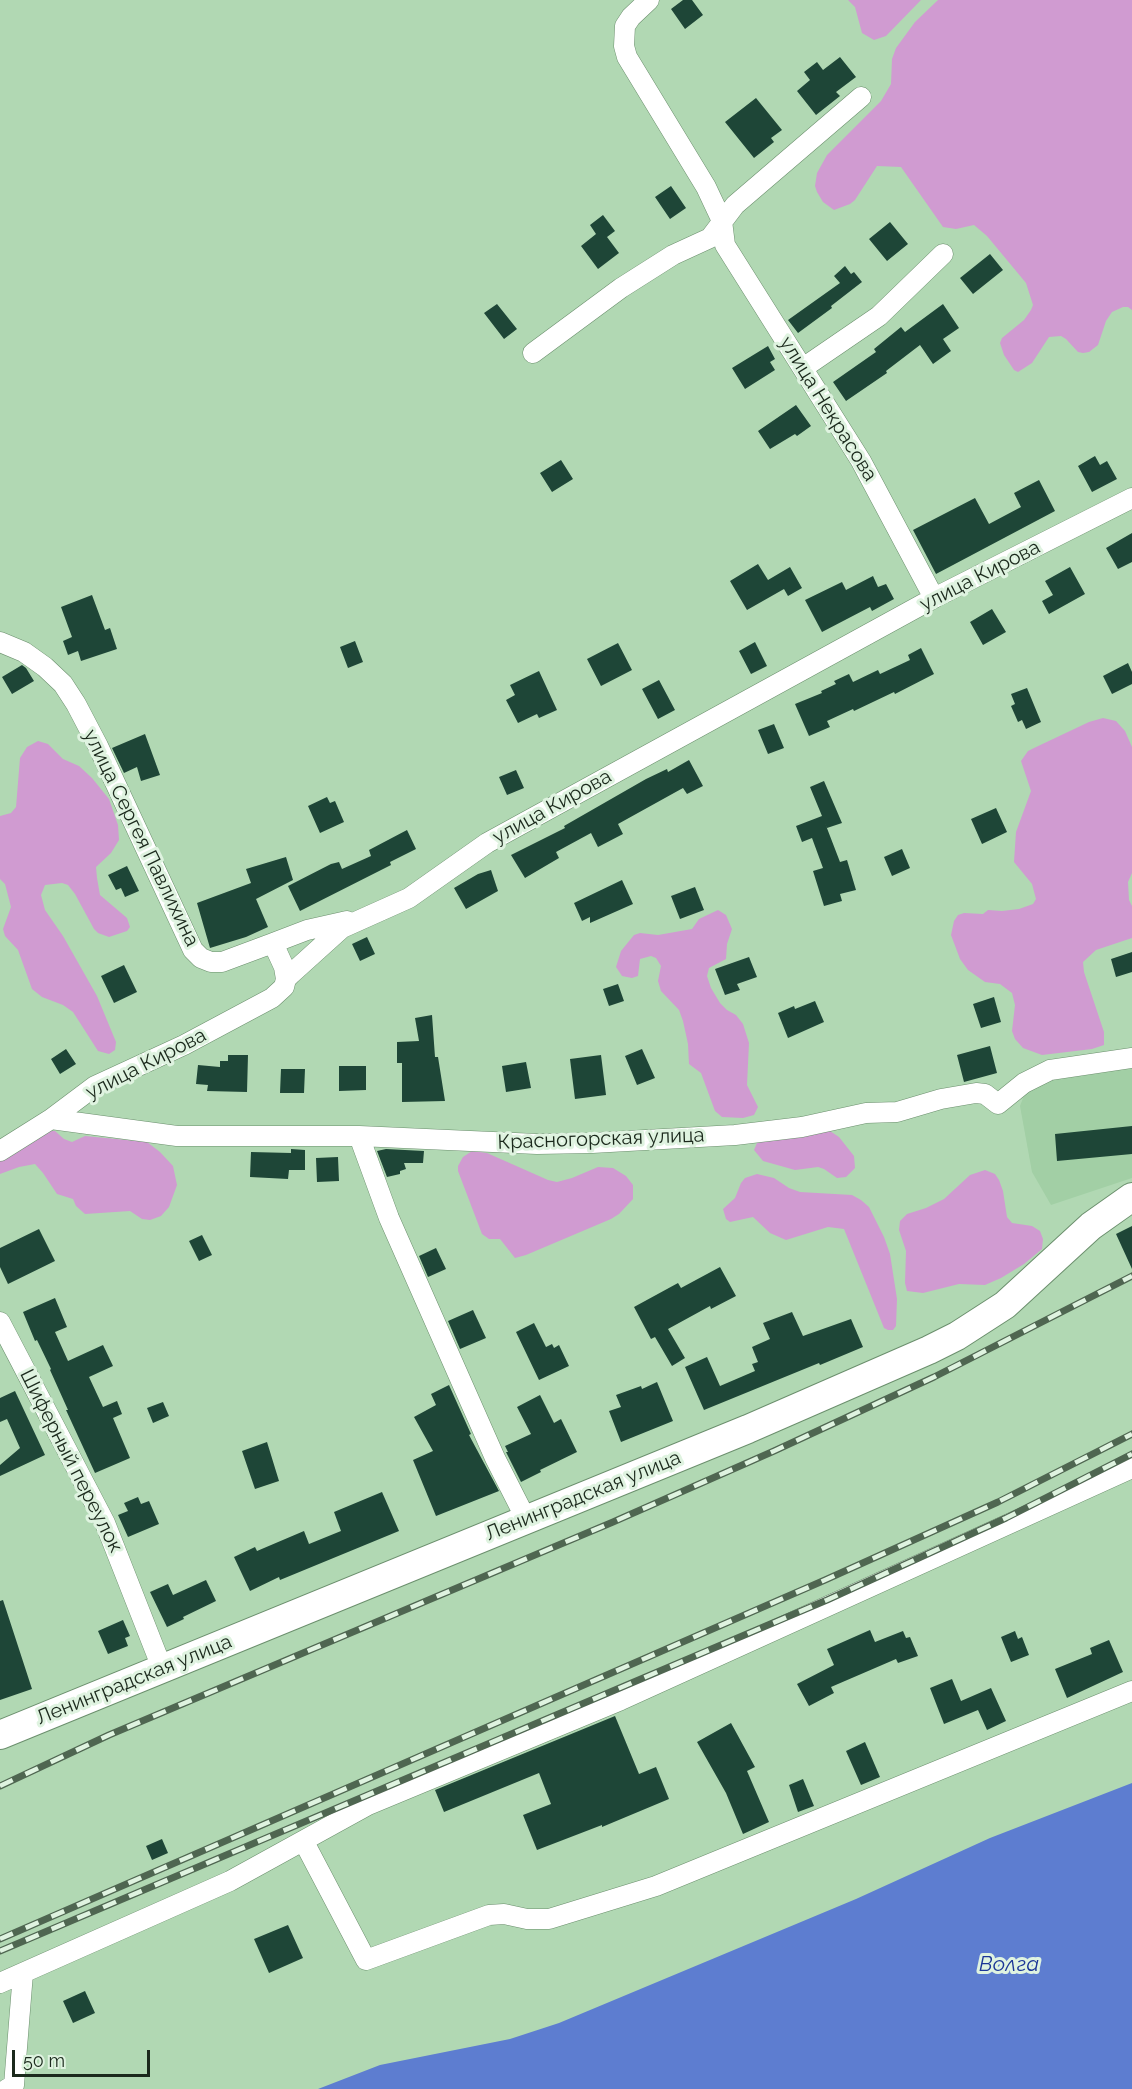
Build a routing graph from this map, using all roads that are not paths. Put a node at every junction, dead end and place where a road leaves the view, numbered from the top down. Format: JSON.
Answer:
{"nodes":[{"id":1,"x":649,"y":0,"type":"edge"},
{"id":2,"x":861,"y":98,"type":"dead end"},
{"id":3,"x":722,"y":221,"type":"junction"},
{"id":4,"x":943,"y":254,"type":"dead end"},
{"id":5,"x":533,"y":353,"type":"dead end"},
{"id":6,"x":803,"y":368,"type":"junction"},
{"id":7,"x":1132,"y":498,"type":"edge"},
{"id":8,"x":934,"y":598,"type":"junction"},
{"id":9,"x":0,"y":642,"type":"edge"},
{"id":10,"x":361,"y":918,"type":"junction"},
{"id":11,"x":273,"y":943,"type":"junction"},
{"id":12,"x":286,"y":979,"type":"junction"},
{"id":13,"x":1132,"y":1058,"type":"edge"},
{"id":14,"x":51,"y":1119,"type":"junction"},
{"id":15,"x":358,"y":1136,"type":"junction"},
{"id":16,"x":0,"y":1151,"type":"edge"},
{"id":17,"x":1132,"y":1197,"type":"edge"},
{"id":18,"x":0,"y":1322,"type":"edge"},
{"id":19,"x":1132,"y":1468,"type":"edge"},
{"id":20,"x":526,"y":1520,"type":"junction"},
{"id":21,"x":162,"y":1668,"type":"junction"},
{"id":22,"x":1132,"y":1690,"type":"edge"},
{"id":23,"x":0,"y":1735,"type":"edge"},
{"id":24,"x":304,"y":1842,"type":"junction"},
{"id":25,"x":22,"y":1973,"type":"junction"},
{"id":26,"x":0,"y":1983,"type":"edge"},
{"id":27,"x":7,"y":2089,"type":"edge"}],
"edges":[{"from":1,"to":3,"type":"street","name":"улица Некрасова"},
{"from":2,"to":3,"type":"street"},
{"from":3,"to":5,"type":"street"},
{"from":3,"to":6,"type":"street","name":"улица Некрасова"},
{"from":4,"to":6,"type":"street"},
{"from":6,"to":8,"type":"street","name":"улица Некрасова"},
{"from":7,"to":8,"type":"street","name":"улица Кирова"},
{"from":8,"to":10,"type":"street","name":"улица Кирова"},
{"from":9,"to":11,"type":"street","name":"улица Сергея Павлихина"},
{"from":10,"to":11,"type":"street","name":"улица Сергея Павлихина"},
{"from":10,"to":12,"type":"street","name":"улица Кирова"},
{"from":11,"to":12,"type":"street"},
{"from":12,"to":14,"type":"street","name":"улица Кирова"},
{"from":13,"to":15,"type":"street","name":"Красногорская улица"},
{"from":14,"to":15,"type":"street","name":"Красногорская улица"},
{"from":14,"to":16,"type":"street","name":"улица Кирова"},
{"from":15,"to":20,"type":"street"},
{"from":17,"to":20,"type":"main road","name":"Ленинградская улица"},
{"from":18,"to":21,"type":"street","name":"Шиферный переулок"},
{"from":19,"to":24,"type":"street"},
{"from":20,"to":21,"type":"main road","name":"Ленинградская улица"},
{"from":21,"to":23,"type":"main road","name":"Ленинградская улица"},
{"from":22,"to":24,"type":"street"},
{"from":24,"to":25,"type":"street"},
{"from":25,"to":26,"type":"street"},
{"from":25,"to":27,"type":"street"}]}
